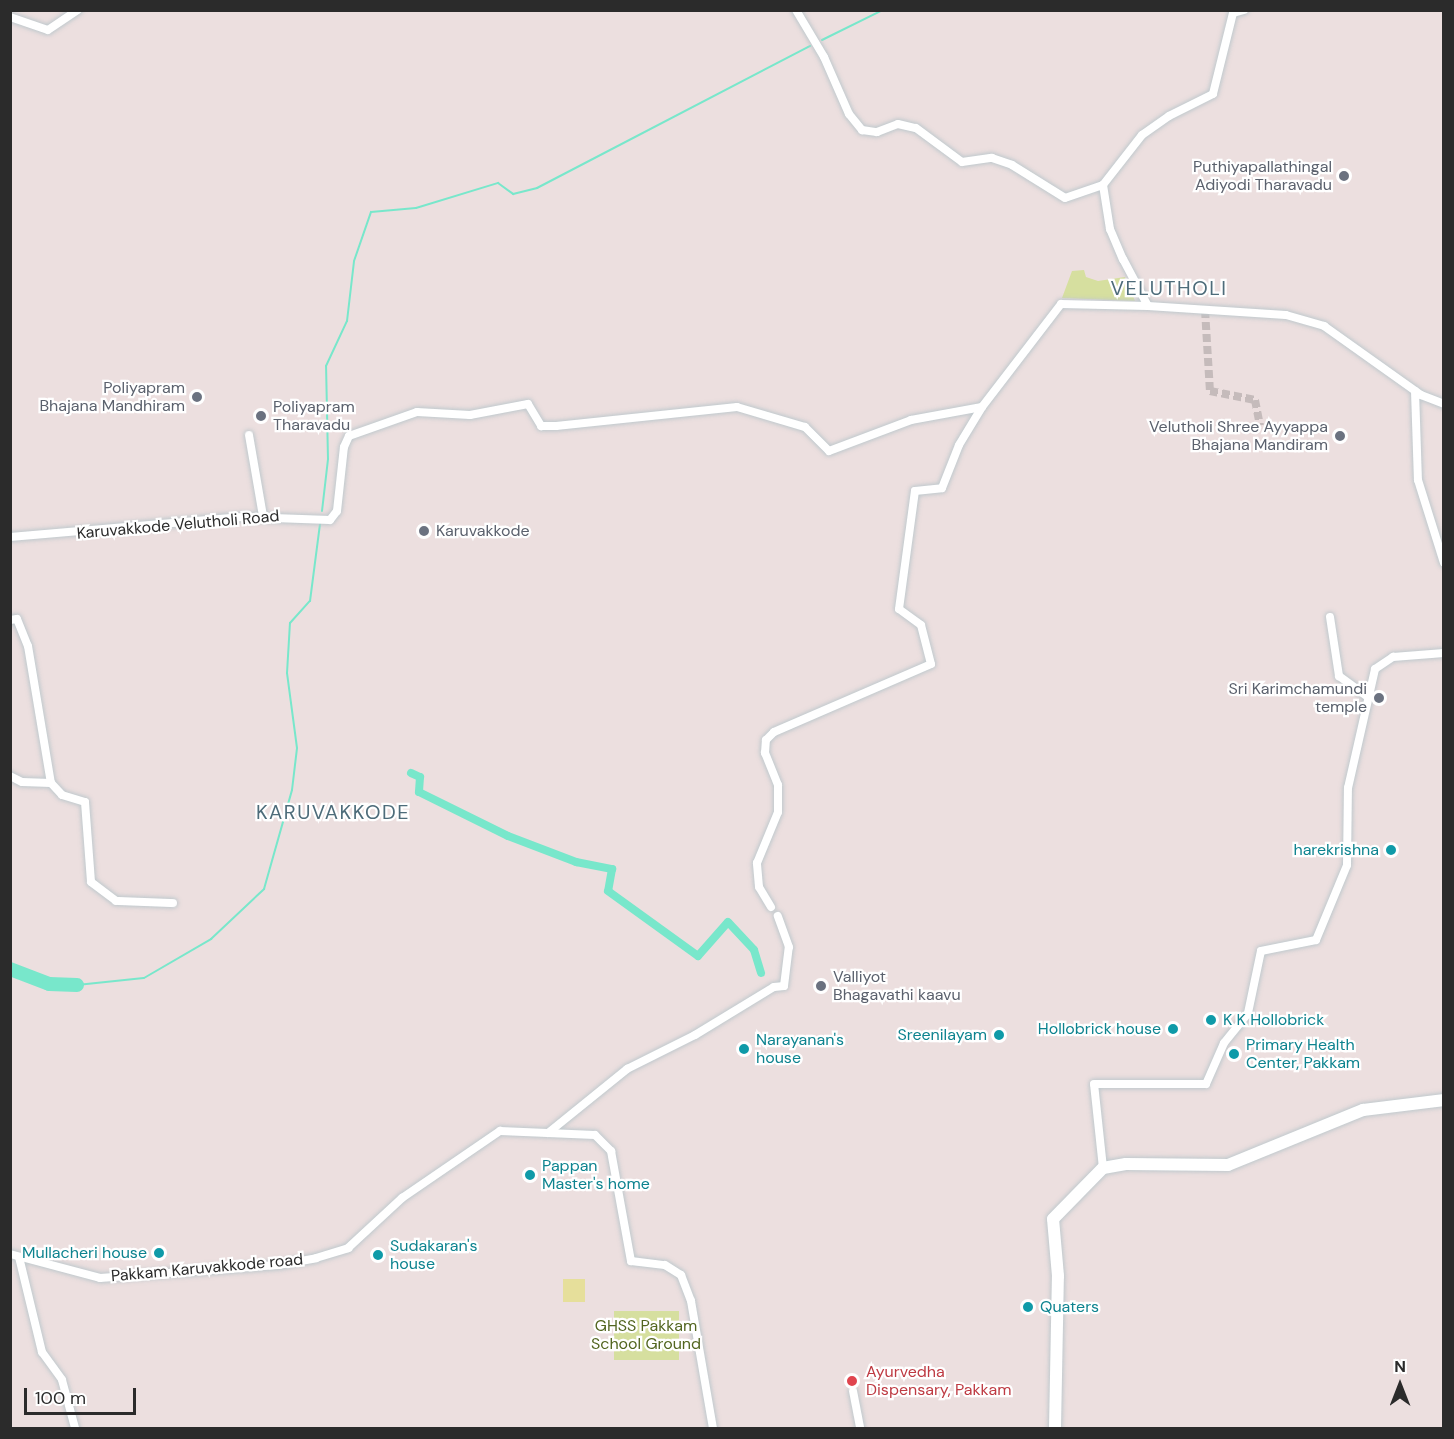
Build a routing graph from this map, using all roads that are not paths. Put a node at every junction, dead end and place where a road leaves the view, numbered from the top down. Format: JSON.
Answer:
{"nodes":[{"id":1,"x":78,"y":10,"type":"edge"},
{"id":2,"x":796,"y":10,"type":"edge"},
{"id":3,"x":1244,"y":10,"type":"edge"},
{"id":4,"x":10,"y":17,"type":"edge"},
{"id":5,"x":1103,"y":185,"type":"junction"},
{"id":6,"x":1148,"y":306,"type":"junction"},
{"id":7,"x":1415,"y":391,"type":"junction"},
{"id":8,"x":1443,"y":404,"type":"edge"},
{"id":9,"x":982,"y":407,"type":"junction"},
{"id":10,"x":249,"y":435,"type":"dead end"},
{"id":11,"x":263,"y":516,"type":"junction"},
{"id":12,"x":10,"y":537,"type":"edge"},
{"id":13,"x":1443,"y":563,"type":"edge"},
{"id":14,"x":1330,"y":617,"type":"dead end"},
{"id":15,"x":10,"y":620,"type":"edge"},
{"id":16,"x":1443,"y":653,"type":"edge"},
{"id":17,"x":1369,"y":698,"type":"junction"},
{"id":18,"x":10,"y":776,"type":"edge"},
{"id":19,"x":51,"y":783,"type":"junction"},
{"id":20,"x":173,"y":903,"type":"dead end"},
{"id":21,"x":771,"y":907,"type":"dead end"},
{"id":22,"x":778,"y":916,"type":"dead end"},
{"id":23,"x":1443,"y":1101,"type":"edge"},
{"id":24,"x":548,"y":1133,"type":"junction"},
{"id":25,"x":1103,"y":1168,"type":"junction"},
{"id":26,"x":15,"y":1256,"type":"edge"},
{"id":27,"x":852,"y":1391,"type":"dead end"},
{"id":28,"x":75,"y":1428,"type":"edge"},
{"id":29,"x":713,"y":1428,"type":"edge"},
{"id":30,"x":860,"y":1428,"type":"edge"},
{"id":31,"x":1055,"y":1428,"type":"edge"}],
"edges":[{"from":1,"to":4,"type":"street"},
{"from":2,"to":5,"type":"street"},
{"from":3,"to":5,"type":"street"},
{"from":5,"to":6,"type":"street"},
{"from":6,"to":7,"type":"street"},
{"from":6,"to":9,"type":"street"},
{"from":7,"to":8,"type":"street"},
{"from":7,"to":13,"type":"street"},
{"from":9,"to":11,"type":"street","name":"Karuvakkode Velutholi Road"},
{"from":9,"to":21,"type":"street"},
{"from":10,"to":11,"type":"street"},
{"from":11,"to":12,"type":"street","name":"Karuvakkode Velutholi Road"},
{"from":14,"to":17,"type":"street"},
{"from":15,"to":19,"type":"street"},
{"from":16,"to":17,"type":"street"},
{"from":17,"to":25,"type":"street"},
{"from":18,"to":19,"type":"street"},
{"from":19,"to":20,"type":"street"},
{"from":22,"to":24,"type":"street"},
{"from":23,"to":25,"type":"main road"},
{"from":24,"to":26,"type":"street","name":"Pakkam Karuvakkode road"},
{"from":24,"to":29,"type":"street","name":"Pakkam Karuvakkode road"},
{"from":25,"to":31,"type":"main road"},
{"from":26,"to":28,"type":"street"},
{"from":27,"to":30,"type":"street"}]}
